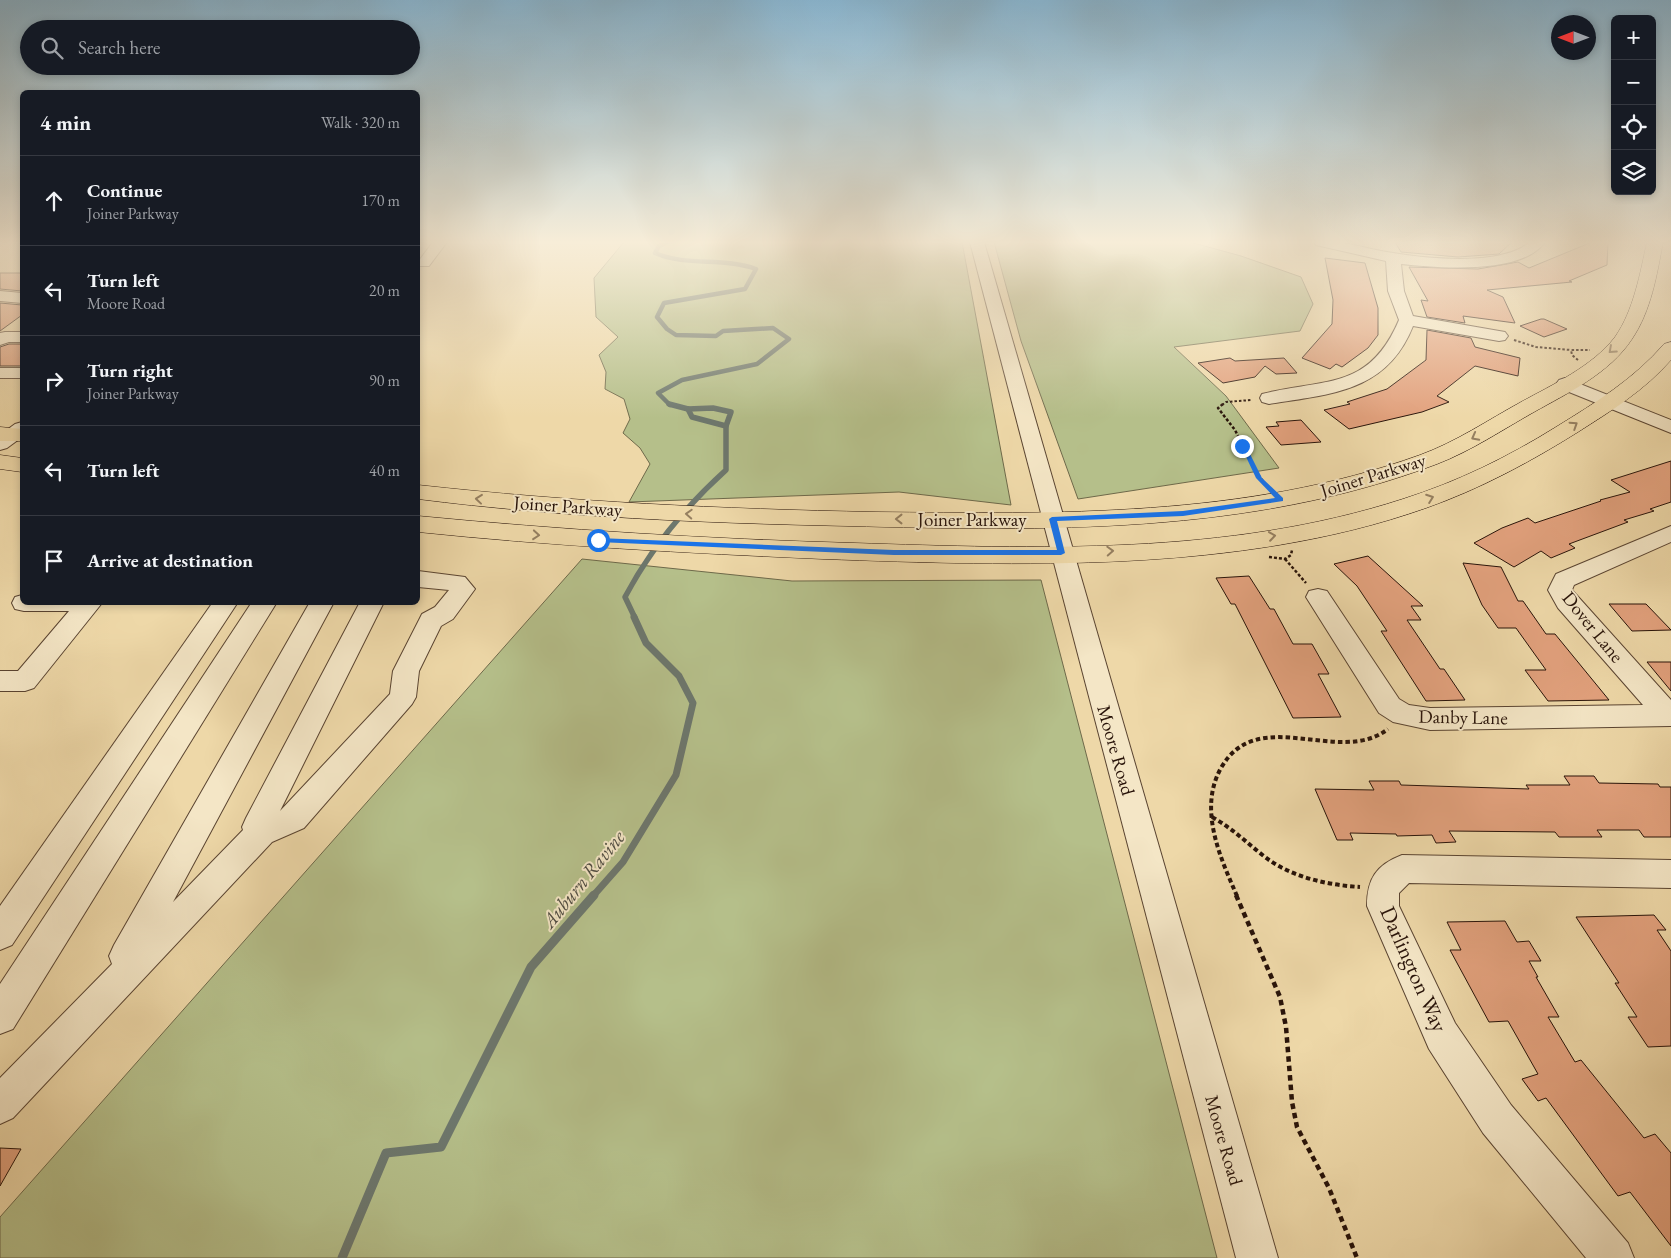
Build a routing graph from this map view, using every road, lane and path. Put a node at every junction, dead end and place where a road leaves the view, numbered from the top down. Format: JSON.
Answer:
{"nodes":[{"id":1,"x":993,"y":301,"type":"edge"},
{"id":2,"x":1398,"y":301,"type":"edge"},
{"id":3,"x":1639,"y":301,"type":"edge"},
{"id":4,"x":1407,"y":320,"type":"junction"},
{"id":5,"x":1499,"y":336,"type":"joint"},
{"id":6,"x":20,"y":337,"type":"edge"},
{"id":7,"x":0,"y":340,"type":"edge"},
{"id":8,"x":1671,"y":348,"type":"edge"},
{"id":9,"x":1571,"y":350,"type":"dead end"},
{"id":10,"x":20,"y":372,"type":"edge"},
{"id":11,"x":0,"y":373,"type":"edge"},
{"id":12,"x":1565,"y":384,"type":"junction"},
{"id":13,"x":1269,"y":398,"type":"joint"},
{"id":14,"x":1610,"y":402,"type":"junction"},
{"id":15,"x":20,"y":413,"type":"edge"},
{"id":16,"x":1671,"y":427,"type":"edge"},
{"id":17,"x":10,"y":433,"type":"edge"},
{"id":18,"x":0,"y":462,"type":"edge"},
{"id":19,"x":20,"y":465,"type":"edge"},
{"id":20,"x":420,"y":492,"type":"edge"},
{"id":21,"x":1281,"y":500,"type":"junction"},
{"id":22,"x":1052,"y":519,"type":"junction"},
{"id":23,"x":420,"y":524,"type":"edge"},
{"id":24,"x":1671,"y":533,"type":"edge"},
{"id":25,"x":1061,"y":553,"type":"junction"},
{"id":26,"x":1285,"y":559,"type":"dead end"},
{"id":27,"x":420,"y":579,"type":"edge"},
{"id":28,"x":1318,"y":597,"type":"joint"},
{"id":29,"x":88,"y":605,"type":"edge"},
{"id":30,"x":224,"y":605,"type":"edge"},
{"id":31,"x":263,"y":605,"type":"edge"},
{"id":32,"x":320,"y":605,"type":"edge"},
{"id":33,"x":370,"y":605,"type":"edge"},
{"id":34,"x":0,"y":681,"type":"edge"},
{"id":35,"x":1403,"y":715,"type":"junction"},
{"id":36,"x":1669,"y":715,"type":"edge"},
{"id":37,"x":1212,"y":817,"type":"junction"},
{"id":38,"x":261,"y":833,"type":"junction"},
{"id":39,"x":1671,"y":874,"type":"edge"},
{"id":40,"x":1383,"y":887,"type":"junction"},
{"id":41,"x":0,"y":934,"type":"edge"},
{"id":42,"x":130,"y":970,"type":"junction"},
{"id":43,"x":0,"y":1016,"type":"edge"},
{"id":44,"x":0,"y":1105,"type":"edge"},
{"id":45,"x":1257,"y":1258,"type":"edge"},
{"id":46,"x":1357,"y":1258,"type":"edge"},
{"id":47,"x":1613,"y":1258,"type":"edge"}],
"edges":[{"from":1,"to":22,"type":"street","name":"Moore Road"},
{"from":2,"to":4,"type":"street"},
{"from":3,"to":12,"type":"main road","name":"Joiner Parkway","one_way":true},
{"from":4,"to":5,"type":"street"},
{"from":4,"to":13,"type":"street"},
{"from":5,"to":9,"type":"path"},
{"from":6,"to":7,"type":"street"},
{"from":8,"to":14,"type":"main road","name":"Joiner Parkway"},
{"from":10,"to":11,"type":"street"},
{"from":12,"to":14,"type":"street"},
{"from":12,"to":21,"type":"main road","name":"Joiner Parkway","one_way":true},
{"from":13,"to":21,"type":"path"},
{"from":14,"to":16,"type":"street"},
{"from":25,"to":14,"type":"main road","name":"Joiner Parkway","one_way":true},
{"from":15,"to":17,"type":"street"},
{"from":18,"to":19,"type":"main road"},
{"from":22,"to":20,"type":"main road","name":"Joiner Parkway","one_way":true},
{"from":21,"to":22,"type":"main road","name":"Joiner Parkway"},
{"from":22,"to":25,"type":"street","name":"Moore Road"},
{"from":23,"to":25,"type":"main road","name":"Joiner Parkway","one_way":true},
{"from":24,"to":36,"type":"street","name":"Dover Lane"},
{"from":25,"to":45,"type":"street","name":"Moore Road"},
{"from":26,"to":28,"type":"path"},
{"from":27,"to":38,"type":"street"},
{"from":28,"to":35,"type":"street","name":"Danby Lane"},
{"from":29,"to":34,"type":"street"},
{"from":30,"to":41,"type":"street"},
{"from":31,"to":43,"type":"street"},
{"from":32,"to":42,"type":"street"},
{"from":33,"to":38,"type":"street"},
{"from":35,"to":36,"type":"street","name":"Danby Lane"},
{"from":35,"to":37,"type":"path"},
{"from":37,"to":40,"type":"path"},
{"from":37,"to":46,"type":"path"},
{"from":38,"to":42,"type":"street"},
{"from":39,"to":40,"type":"street","name":"Darlington Way"},
{"from":40,"to":47,"type":"street","name":"Darlington Way"},
{"from":42,"to":44,"type":"street"}]}
